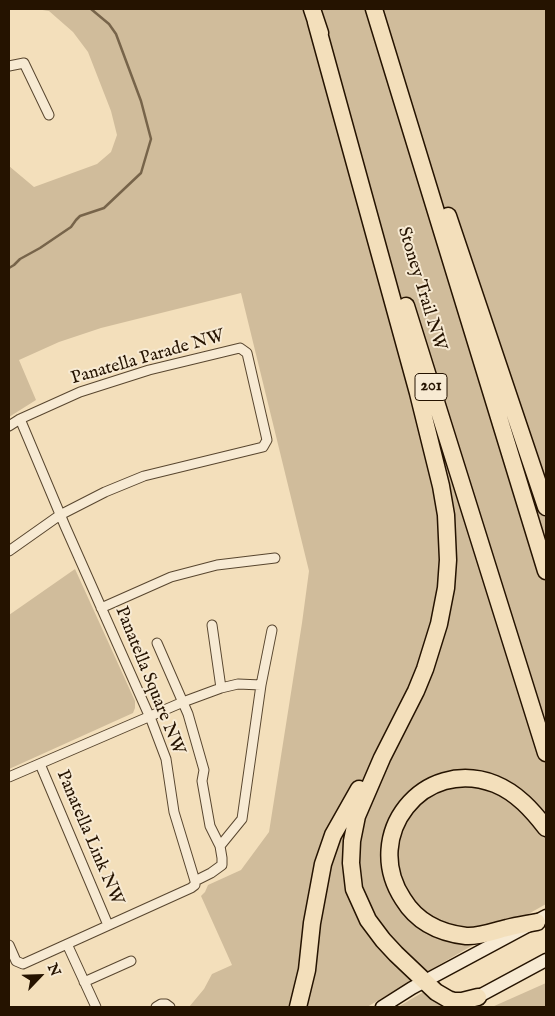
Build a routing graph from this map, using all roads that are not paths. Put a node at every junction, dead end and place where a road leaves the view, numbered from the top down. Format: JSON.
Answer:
{"nodes":[{"id":1,"x":374,"y":9,"type":"edge"},
{"id":2,"x":314,"y":15,"type":"edge"},
{"id":3,"x":380,"y":27,"type":"junction"},
{"id":4,"x":9,"y":66,"type":"edge"},
{"id":5,"x":49,"y":115,"type":"dead end"},
{"id":6,"x":20,"y":420,"type":"junction"},
{"id":7,"x":9,"y":426,"type":"edge"},
{"id":8,"x":546,"y":507,"type":"edge"},
{"id":9,"x":60,"y":516,"type":"junction"},
{"id":10,"x":9,"y":551,"type":"edge"},
{"id":11,"x":275,"y":558,"type":"dead end"},
{"id":12,"x":545,"y":565,"type":"edge"},
{"id":13,"x":101,"y":608,"type":"junction"},
{"id":14,"x":212,"y":625,"type":"dead end"},
{"id":15,"x":272,"y":630,"type":"dead end"},
{"id":16,"x":157,"y":643,"type":"dead end"},
{"id":17,"x":261,"y":685,"type":"junction"},
{"id":18,"x":221,"y":688,"type":"junction"},
{"id":19,"x":183,"y":702,"type":"junction"},
{"id":20,"x":150,"y":717,"type":"junction"},
{"id":21,"x":546,"y":753,"type":"edge"},
{"id":22,"x":382,"y":758,"type":"junction"},
{"id":23,"x":40,"y":764,"type":"junction"},
{"id":24,"x":9,"y":777,"type":"edge"},
{"id":25,"x":546,"y":828,"type":"edge"},
{"id":26,"x":220,"y":846,"type":"junction"},
{"id":27,"x":195,"y":881,"type":"junction"},
{"id":28,"x":542,"y":919,"type":"edge"},
{"id":29,"x":108,"y":925,"type":"junction"},
{"id":30,"x":67,"y":944,"type":"junction"},
{"id":31,"x":9,"y":945,"type":"edge"},
{"id":32,"x":546,"y":960,"type":"edge"},
{"id":33,"x":131,"y":961,"type":"dead end"},
{"id":34,"x":424,"y":981,"type":"junction"},
{"id":35,"x":84,"y":982,"type":"junction"},
{"id":36,"x":478,"y":997,"type":"junction"},
{"id":37,"x":96,"y":1007,"type":"edge"},
{"id":38,"x":156,"y":1007,"type":"edge"},
{"id":39,"x":170,"y":1007,"type":"edge"},
{"id":40,"x":298,"y":1007,"type":"edge"},
{"id":41,"x":382,"y":1007,"type":"edge"},
{"id":42,"x":459,"y":1007,"type":"edge"}],
"edges":[{"from":1,"to":3,"type":"highway"},
{"from":2,"to":21,"type":"highway","name":"Stoney Trail NW","number":"201"},
{"from":2,"to":22,"type":"highway"},
{"from":3,"to":8,"type":"highway"},
{"from":3,"to":12,"type":"highway"},
{"from":4,"to":5,"type":"street"},
{"from":6,"to":7,"type":"street"},
{"from":6,"to":9,"type":"street","name":"Panatella Square NW"},
{"from":6,"to":9,"type":"street","name":"Panatella Parade NW"},
{"from":9,"to":10,"type":"street","name":"Panatella Parade NW"},
{"from":9,"to":13,"type":"street","name":"Panatella Square NW"},
{"from":11,"to":13,"type":"street"},
{"from":13,"to":20,"type":"street","name":"Panatella Square NW"},
{"from":14,"to":18,"type":"street"},
{"from":15,"to":17,"type":"street"},
{"from":16,"to":19,"type":"street"},
{"from":17,"to":18,"type":"street"},
{"from":17,"to":26,"type":"street"},
{"from":18,"to":19,"type":"street"},
{"from":19,"to":20,"type":"street"},
{"from":19,"to":26,"type":"street"},
{"from":20,"to":23,"type":"street"},
{"from":20,"to":27,"type":"street","name":"Panatella Square NW"},
{"from":22,"to":34,"type":"highway"},
{"from":22,"to":40,"type":"highway"},
{"from":23,"to":24,"type":"street"},
{"from":23,"to":29,"type":"street","name":"Panatella Link NW"},
{"from":25,"to":28,"type":"highway"},
{"from":26,"to":27,"type":"street"},
{"from":27,"to":29,"type":"street"},
{"from":28,"to":34,"type":"main road"},
{"from":29,"to":30,"type":"street"},
{"from":30,"to":31,"type":"street"},
{"from":30,"to":35,"type":"street"},
{"from":32,"to":36,"type":"main road"},
{"from":33,"to":35,"type":"street"},
{"from":34,"to":36,"type":"highway"},
{"from":34,"to":41,"type":"main road"},
{"from":35,"to":37,"type":"street"},
{"from":36,"to":42,"type":"main road"},
{"from":38,"to":39,"type":"street"}]}
